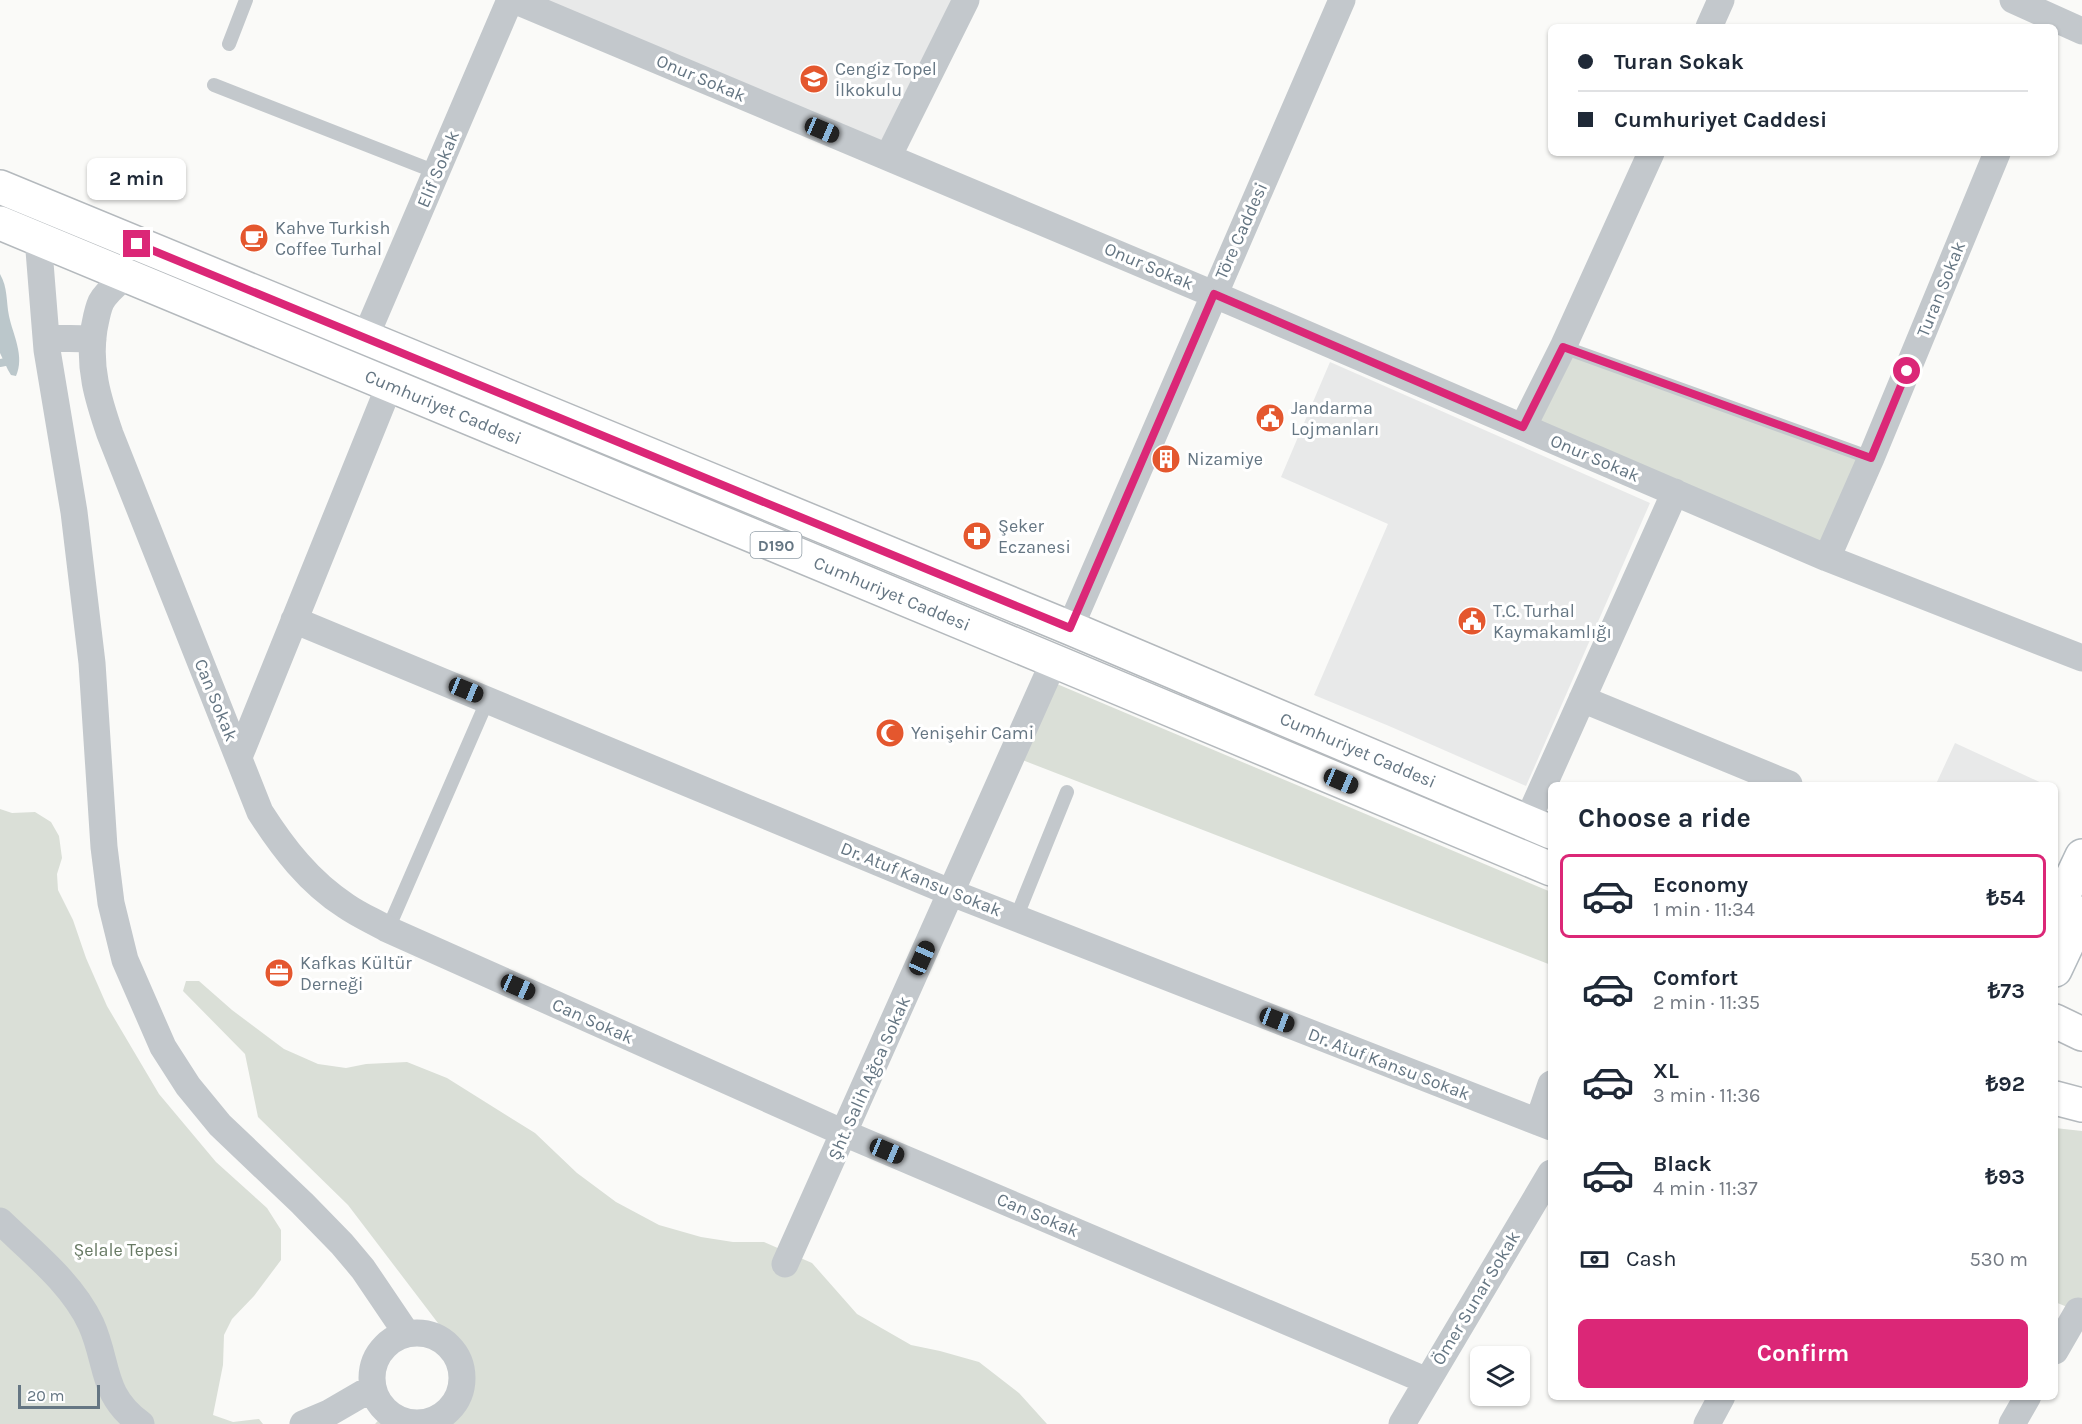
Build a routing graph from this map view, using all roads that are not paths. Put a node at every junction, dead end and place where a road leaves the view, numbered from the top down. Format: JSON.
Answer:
{"nodes":[{"id":1,"x":246,"y":0,"type":"edge"},
{"id":2,"x":512,"y":0,"type":"edge"},
{"id":3,"x":966,"y":0,"type":"edge"},
{"id":4,"x":1342,"y":0,"type":"edge"},
{"id":5,"x":1721,"y":0,"type":"edge"},
{"id":6,"x":2013,"y":0,"type":"edge"},
{"id":7,"x":2051,"y":22,"type":"edge"},
{"id":8,"x":1710,"y":24,"type":"edge"},
{"id":9,"x":2058,"y":24,"type":"edge"},
{"id":10,"x":2082,"y":31,"type":"edge"},
{"id":11,"x":229,"y":44,"type":"dead end"},
{"id":12,"x":213,"y":85,"type":"dead end"},
{"id":13,"x":1650,"y":156,"type":"edge"},
{"id":14,"x":1996,"y":156,"type":"edge"},
{"id":15,"x":888,"y":158,"type":"junction"},
{"id":16,"x":436,"y":172,"type":"junction"},
{"id":17,"x":0,"y":187,"type":"edge"},
{"id":18,"x":48,"y":207,"type":"junction"},
{"id":19,"x":0,"y":223,"type":"edge"},
{"id":20,"x":38,"y":238,"type":"junction"},
{"id":21,"x":137,"y":244,"type":"junction"},
{"id":22,"x":127,"y":275,"type":"junction"},
{"id":23,"x":1214,"y":294,"type":"junction"},
{"id":24,"x":46,"y":338,"type":"junction"},
{"id":25,"x":365,"y":338,"type":"junction"},
{"id":26,"x":93,"y":339,"type":"junction"},
{"id":27,"x":1563,"y":347,"type":"junction"},
{"id":28,"x":390,"y":384,"type":"junction"},
{"id":29,"x":1523,"y":427,"type":"junction"},
{"id":30,"x":1871,"y":458,"type":"junction"},
{"id":31,"x":1675,"y":492,"type":"junction"},
{"id":32,"x":1827,"y":558,"type":"junction"},
{"id":33,"x":294,"y":620,"type":"junction"},
{"id":34,"x":1070,"y":628,"type":"junction"},
{"id":35,"x":2082,"y":658,"type":"edge"},
{"id":36,"x":1054,"y":661,"type":"junction"},
{"id":37,"x":488,"y":699,"type":"junction"},
{"id":38,"x":1582,"y":699,"type":"junction"},
{"id":39,"x":238,"y":757,"type":"junction"},
{"id":40,"x":1554,"y":782,"type":"edge"},
{"id":41,"x":1784,"y":782,"type":"edge"},
{"id":42,"x":1067,"y":792,"type":"dead end"},
{"id":43,"x":1548,"y":800,"type":"edge"},
{"id":44,"x":1539,"y":827,"type":"edge"},
{"id":45,"x":2082,"y":856,"type":"edge"},
{"id":46,"x":1548,"y":868,"type":"edge"},
{"id":47,"x":952,"y":892,"type":"junction"},
{"id":48,"x":2058,"y":907,"type":"edge"},
{"id":49,"x":2082,"y":913,"type":"edge"},
{"id":50,"x":1016,"y":918,"type":"junction"},
{"id":51,"x":388,"y":929,"type":"junction"},
{"id":52,"x":2058,"y":964,"type":"edge"},
{"id":53,"x":2058,"y":1022,"type":"edge"},
{"id":54,"x":2082,"y":1034,"type":"edge"},
{"id":55,"x":2058,"y":1099,"type":"edge"},
{"id":56,"x":1548,"y":1102,"type":"edge"},
{"id":57,"x":2082,"y":1105,"type":"edge"},
{"id":58,"x":1544,"y":1125,"type":"edge"},
{"id":59,"x":844,"y":1133,"type":"junction"},
{"id":60,"x":1548,"y":1178,"type":"edge"},
{"id":61,"x":0,"y":1221,"type":"edge"},
{"id":62,"x":785,"y":1264,"type":"dead end"},
{"id":63,"x":2072,"y":1309,"type":"edge"},
{"id":64,"x":407,"y":1334,"type":"junction"},
{"id":65,"x":2058,"y":1344,"type":"edge"},
{"id":66,"x":1427,"y":1381,"type":"junction"},
{"id":67,"x":372,"y":1388,"type":"junction"},
{"id":68,"x":1720,"y":1400,"type":"edge"},
{"id":69,"x":2026,"y":1400,"type":"edge"},
{"id":70,"x":393,"y":1420,"type":"edge"},
{"id":71,"x":141,"y":1424,"type":"edge"},
{"id":72,"x":303,"y":1424,"type":"edge"},
{"id":73,"x":1402,"y":1424,"type":"edge"},
{"id":74,"x":1707,"y":1424,"type":"edge"},
{"id":75,"x":2012,"y":1424,"type":"edge"}],
"edges":[{"from":1,"to":11,"type":"lane"},
{"from":2,"to":15,"type":"street","name":"Onur Sokak"},
{"from":2,"to":16,"type":"street","name":"Elif Sokak"},
{"from":3,"to":15,"type":"street"},
{"from":4,"to":23,"type":"street","name":"Töre Caddesi"},
{"from":5,"to":8,"type":"street"},
{"from":6,"to":7,"type":"street"},
{"from":9,"to":10,"type":"street"},
{"from":12,"to":16,"type":"lane"},
{"from":13,"to":27,"type":"street"},
{"from":14,"to":30,"type":"street","name":"Turan Sokak"},
{"from":15,"to":23,"type":"street","name":"Onur Sokak"},
{"from":16,"to":25,"type":"street","name":"Elif Sokak"},
{"from":17,"to":18,"type":"main road","name":"Cumhuriyet Caddesi","number":"D190"},
{"from":18,"to":20,"type":"main road"},
{"from":18,"to":21,"type":"main road","name":"Cumhuriyet Caddesi","number":"D190"},
{"from":19,"to":20,"type":"main road","name":"Cumhuriyet Caddesi","number":"D190"},
{"from":20,"to":22,"type":"main road","name":"Cumhuriyet Caddesi","number":"D190"},
{"from":20,"to":24,"type":"street"},
{"from":21,"to":22,"type":"main road"},
{"from":21,"to":25,"type":"main road","name":"Cumhuriyet Caddesi","number":"D190"},
{"from":22,"to":26,"type":"street","name":"Can Sokak"},
{"from":22,"to":28,"type":"main road","name":"Cumhuriyet Caddesi","number":"D190"},
{"from":23,"to":29,"type":"street","name":"Onur Sokak"},
{"from":23,"to":34,"type":"street","name":"Töre Caddesi"},
{"from":24,"to":26,"type":"street"},
{"from":24,"to":64,"type":"street"},
{"from":25,"to":34,"type":"main road","name":"Cumhuriyet Caddesi","number":"D190"},
{"from":26,"to":39,"type":"street","name":"Can Sokak"},
{"from":27,"to":29,"type":"street"},
{"from":27,"to":30,"type":"lane"},
{"from":28,"to":33,"type":"street"},
{"from":28,"to":36,"type":"main road","name":"Cumhuriyet Caddesi","number":"D190"},
{"from":29,"to":31,"type":"street","name":"Onur Sokak"},
{"from":30,"to":32,"type":"street","name":"Turan Sokak"},
{"from":31,"to":32,"type":"street","name":"Onur Sokak"},
{"from":31,"to":38,"type":"street"},
{"from":32,"to":35,"type":"street","name":"Onur Sokak"},
{"from":33,"to":37,"type":"street","name":"Dr. Atuf Kansu Sokak"},
{"from":33,"to":39,"type":"street"},
{"from":34,"to":44,"type":"main road","name":"Cumhuriyet Caddesi","number":"D190"},
{"from":36,"to":46,"type":"main road","name":"Cumhuriyet Caddesi","number":"D190"},
{"from":36,"to":47,"type":"street","name":"Şht. Salih Ağca Sokak"},
{"from":37,"to":47,"type":"street","name":"Dr. Atuf Kansu Sokak"},
{"from":37,"to":51,"type":"lane"},
{"from":38,"to":40,"type":"street"},
{"from":38,"to":41,"type":"street"},
{"from":39,"to":51,"type":"street","name":"Can Sokak"},
{"from":42,"to":50,"type":"lane"},
{"from":43,"to":44,"type":"street"},
{"from":45,"to":48,"type":"main road"},
{"from":47,"to":50,"type":"street","name":"Dr. Atuf Kansu Sokak"},
{"from":47,"to":59,"type":"street","name":"Şht. Salih Ağca Sokak"},
{"from":49,"to":52,"type":"main road"},
{"from":50,"to":58,"type":"street","name":"Dr. Atuf Kansu Sokak"},
{"from":51,"to":59,"type":"street","name":"Can Sokak"},
{"from":53,"to":54,"type":"main road"},
{"from":55,"to":57,"type":"main road"},
{"from":56,"to":58,"type":"street"},
{"from":59,"to":62,"type":"street","name":"Şht. Salih Ağca Sokak"},
{"from":59,"to":66,"type":"street","name":"Can Sokak"},
{"from":60,"to":66,"type":"street","name":"Ömer Sunar Sokak"},
{"from":61,"to":71,"type":"street"},
{"from":63,"to":65,"type":"street"},
{"from":64,"to":67,"type":"street"},
{"from":64,"to":70,"type":"street"},
{"from":66,"to":73,"type":"street","name":"Ömer Sunar Sokak"},
{"from":67,"to":70,"type":"street"},
{"from":67,"to":72,"type":"street"},
{"from":68,"to":74,"type":"street"},
{"from":69,"to":75,"type":"street"}]}
